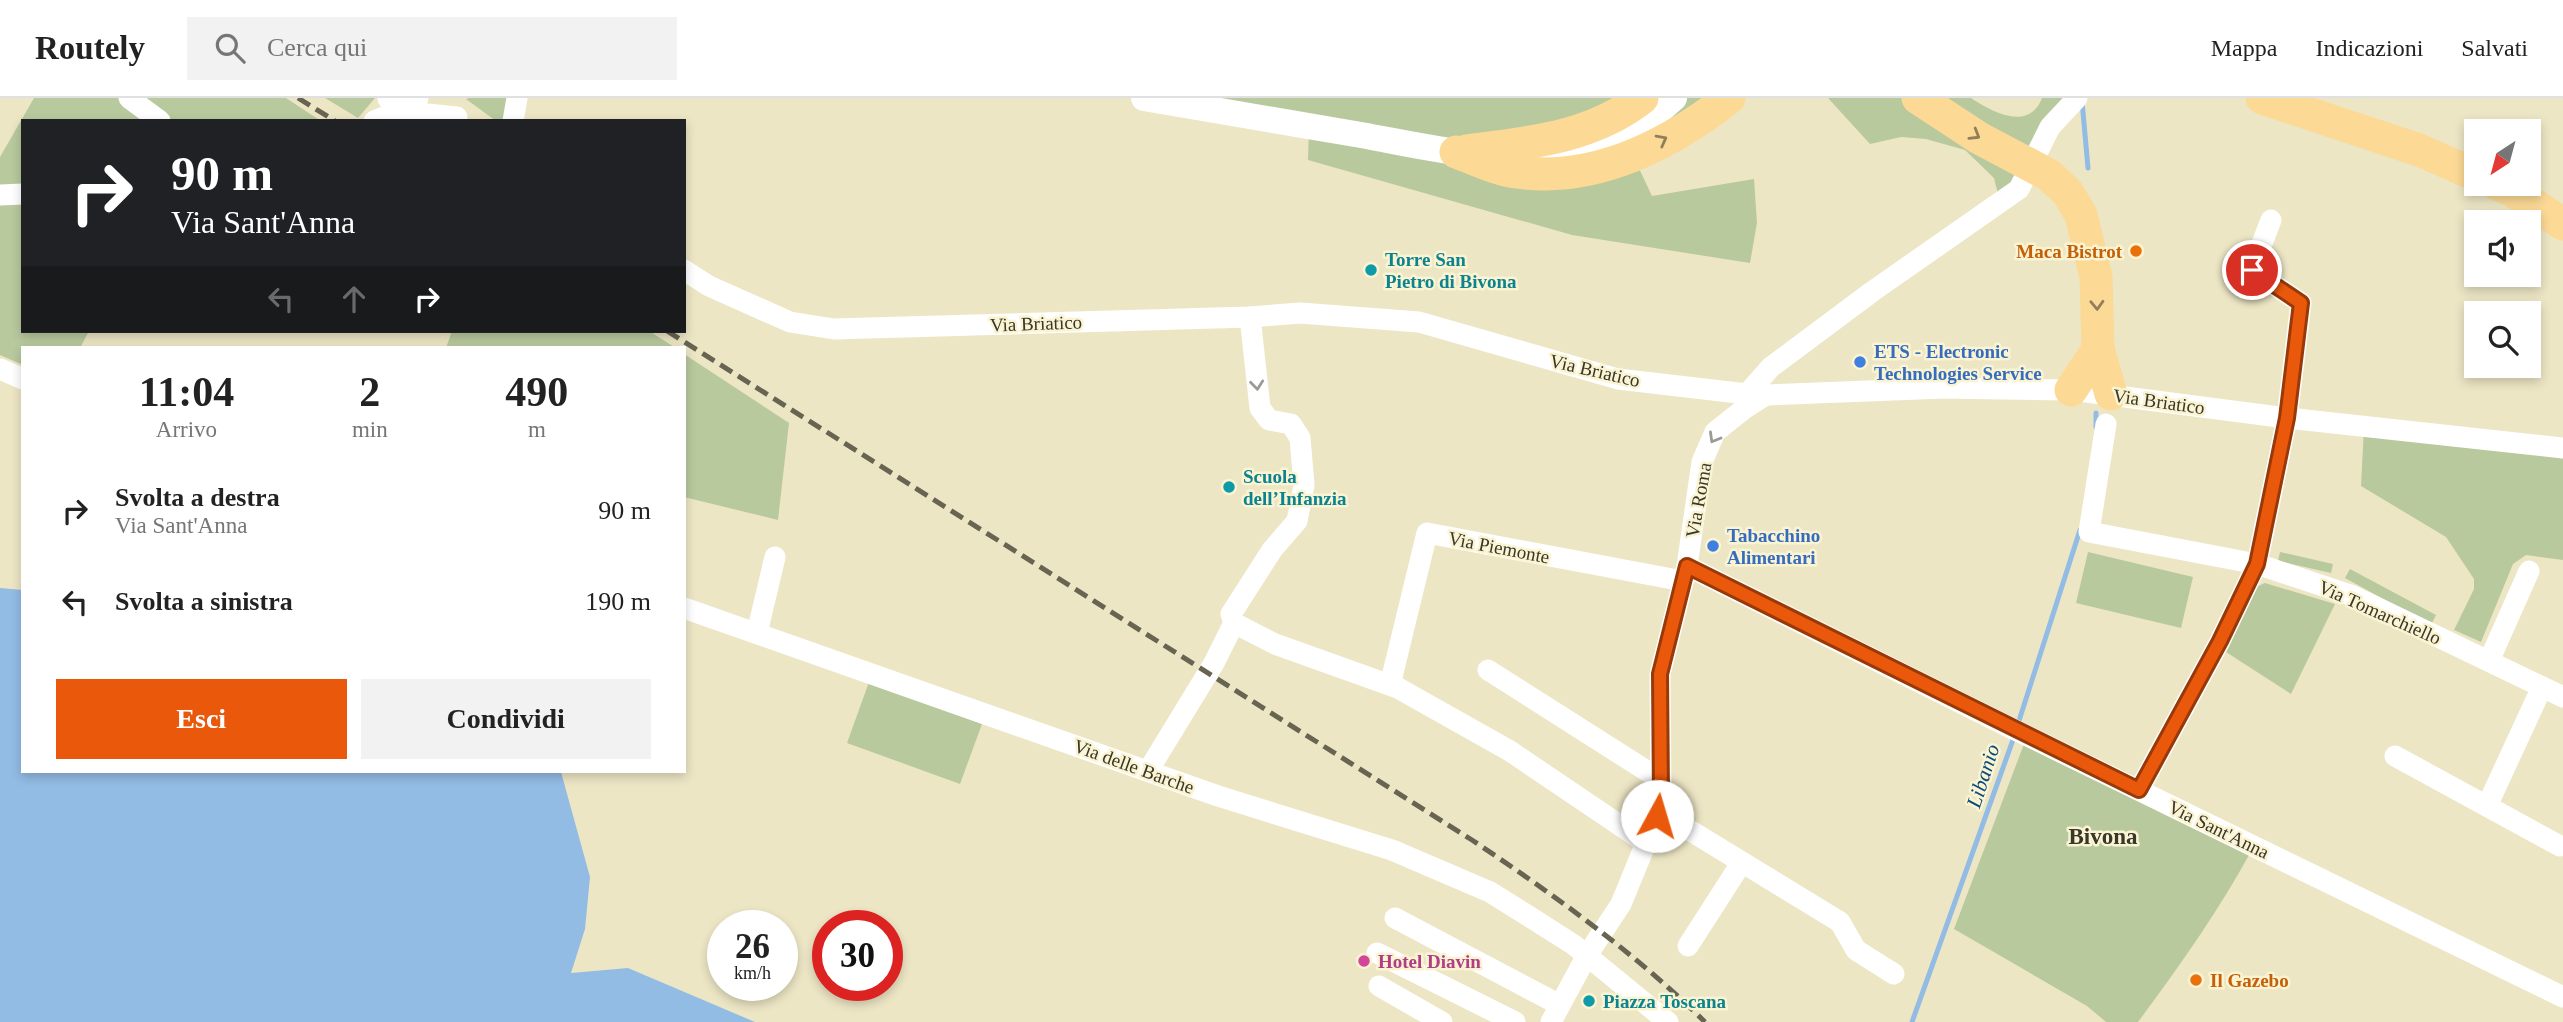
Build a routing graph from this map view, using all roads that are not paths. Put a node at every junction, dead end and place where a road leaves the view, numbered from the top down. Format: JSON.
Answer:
{"nodes":[{"id":1,"x":129,"y":98,"type":"edge"},
{"id":2,"x":428,"y":98,"type":"edge"},
{"id":3,"x":517,"y":98,"type":"edge"},
{"id":4,"x":1144,"y":98,"type":"edge"},
{"id":5,"x":1642,"y":98,"type":"edge"},
{"id":6,"x":1674,"y":98,"type":"edge"},
{"id":7,"x":1729,"y":98,"type":"edge"},
{"id":8,"x":1918,"y":98,"type":"edge"},
{"id":9,"x":2262,"y":98,"type":"edge"},
{"id":10,"x":2074,"y":101,"type":"edge"},
{"id":11,"x":414,"y":105,"type":"edge"},
{"id":12,"x":383,"y":108,"type":"edge"},
{"id":13,"x":157,"y":119,"type":"edge"},
{"id":14,"x":460,"y":119,"type":"edge"},
{"id":15,"x":513,"y":119,"type":"edge"},
{"id":16,"x":1457,"y":152,"type":"junction"},
{"id":17,"x":2464,"y":170,"type":"edge"},
{"id":18,"x":21,"y":194,"type":"edge"},
{"id":19,"x":0,"y":195,"type":"edge"},
{"id":20,"x":2520,"y":196,"type":"edge"},
{"id":21,"x":2271,"y":220,"type":"dead end"},
{"id":22,"x":2563,"y":223,"type":"edge"},
{"id":23,"x":686,"y":271,"type":"edge"},
{"id":24,"x":1250,"y":317,"type":"junction"},
{"id":25,"x":2098,"y":349,"type":"junction"},
{"id":26,"x":0,"y":369,"type":"edge"},
{"id":27,"x":21,"y":378,"type":"edge"},
{"id":28,"x":2071,"y":390,"type":"junction"},
{"id":29,"x":1756,"y":394,"type":"junction"},
{"id":30,"x":2109,"y":409,"type":"junction"},
{"id":31,"x":2287,"y":418,"type":"junction"},
{"id":32,"x":2563,"y":449,"type":"edge"},
{"id":33,"x":775,"y":557,"type":"dead end"},
{"id":34,"x":2257,"y":564,"type":"junction"},
{"id":35,"x":2529,"y":571,"type":"dead end"},
{"id":36,"x":1685,"y":574,"type":"junction"},
{"id":37,"x":686,"y":609,"type":"edge"},
{"id":38,"x":1234,"y":624,"type":"junction"},
{"id":39,"x":757,"y":633,"type":"junction"},
{"id":40,"x":2489,"y":661,"type":"junction"},
{"id":41,"x":1488,"y":670,"type":"dead end"},
{"id":42,"x":1390,"y":685,"type":"junction"},
{"id":43,"x":2542,"y":687,"type":"junction"},
{"id":44,"x":2563,"y":697,"type":"edge"},
{"id":45,"x":2395,"y":756,"type":"dead end"},
{"id":46,"x":1147,"y":771,"type":"junction"},
{"id":47,"x":1661,"y":780,"type":"junction"},
{"id":48,"x":2139,"y":790,"type":"junction"},
{"id":49,"x":2487,"y":806,"type":"junction"},
{"id":50,"x":1657,"y":816,"type":"junction"},
{"id":51,"x":1646,"y":843,"type":"junction"},
{"id":52,"x":2560,"y":846,"type":"dead end"},
{"id":53,"x":1742,"y":862,"type":"junction"},
{"id":54,"x":1395,"y":918,"type":"dead end"},
{"id":55,"x":1688,"y":946,"type":"dead end"},
{"id":56,"x":1580,"y":951,"type":"junction"},
{"id":57,"x":1377,"y":953,"type":"dead end"},
{"id":58,"x":1894,"y":974,"type":"dead end"},
{"id":59,"x":1379,"y":986,"type":"dead end"},
{"id":60,"x":2563,"y":997,"type":"edge"},
{"id":61,"x":1555,"y":1014,"type":"edge"},
{"id":62,"x":1442,"y":1022,"type":"edge"},
{"id":63,"x":1515,"y":1022,"type":"edge"},
{"id":64,"x":1668,"y":1022,"type":"edge"}],
"edges":[{"from":1,"to":13,"type":"street"},
{"from":2,"to":11,"type":"street"},
{"from":2,"to":14,"type":"street"},
{"from":3,"to":15,"type":"street"},
{"from":4,"to":16,"type":"street"},
{"from":5,"to":16,"type":"main road"},
{"from":6,"to":16,"type":"street"},
{"from":16,"to":7,"type":"main road","one_way":true},
{"from":8,"to":25,"type":"main road","one_way":true},
{"from":9,"to":17,"type":"main road"},
{"from":10,"to":29,"type":"street","name":"Via Roma"},
{"from":11,"to":12,"type":"street"},
{"from":11,"to":14,"type":"street"},
{"from":18,"to":19,"type":"street"},
{"from":20,"to":22,"type":"main road"},
{"from":21,"to":31,"type":"street"},
{"from":23,"to":24,"type":"street","name":"Via Briatico"},
{"from":24,"to":29,"type":"street","name":"Via Briatico"},
{"from":24,"to":38,"type":"street","one_way":true},
{"from":25,"to":28,"type":"main road"},
{"from":25,"to":30,"type":"main road"},
{"from":26,"to":27,"type":"street"},
{"from":28,"to":29,"type":"street","name":"Via Briatico"},
{"from":28,"to":30,"type":"street","name":"Via Briatico"},
{"from":29,"to":36,"type":"street","name":"Via Roma","one_way":true},
{"from":30,"to":31,"type":"street","name":"Via Briatico"},
{"from":30,"to":34,"type":"street","name":"Via Tomarchiello"},
{"from":31,"to":32,"type":"street","name":"Via Briatico"},
{"from":31,"to":34,"type":"street"},
{"from":33,"to":39,"type":"street"},
{"from":34,"to":40,"type":"street","name":"Via Tomarchiello"},
{"from":34,"to":48,"type":"street"},
{"from":35,"to":40,"type":"street"},
{"from":36,"to":42,"type":"street","name":"Via Piemonte"},
{"from":36,"to":47,"type":"street","name":"Via Roma"},
{"from":36,"to":48,"type":"street","name":"Via Sant'Anna"},
{"from":37,"to":39,"type":"street","name":"Via delle Barche"},
{"from":38,"to":42,"type":"street"},
{"from":38,"to":46,"type":"street"},
{"from":39,"to":46,"type":"street","name":"Via delle Barche"},
{"from":40,"to":43,"type":"street","name":"Via Tomarchiello"},
{"from":41,"to":47,"type":"street"},
{"from":42,"to":51,"type":"street"},
{"from":43,"to":44,"type":"street","name":"Via Tomarchiello"},
{"from":43,"to":49,"type":"street"},
{"from":45,"to":49,"type":"street"},
{"from":46,"to":56,"type":"street","name":"Via delle Barche"},
{"from":47,"to":50,"type":"street","name":"Via Roma"},
{"from":48,"to":60,"type":"street","name":"Via Sant'Anna"},
{"from":49,"to":52,"type":"street"},
{"from":50,"to":51,"type":"street","name":"Via Roma"},
{"from":50,"to":53,"type":"street"},
{"from":51,"to":56,"type":"street","name":"Via Roma"},
{"from":53,"to":55,"type":"street"},
{"from":53,"to":58,"type":"street"},
{"from":54,"to":61,"type":"street"},
{"from":56,"to":61,"type":"street","name":"Via Roma"},
{"from":56,"to":64,"type":"street","name":"Via delle Barche"},
{"from":57,"to":63,"type":"street"},
{"from":59,"to":62,"type":"street"}]}
